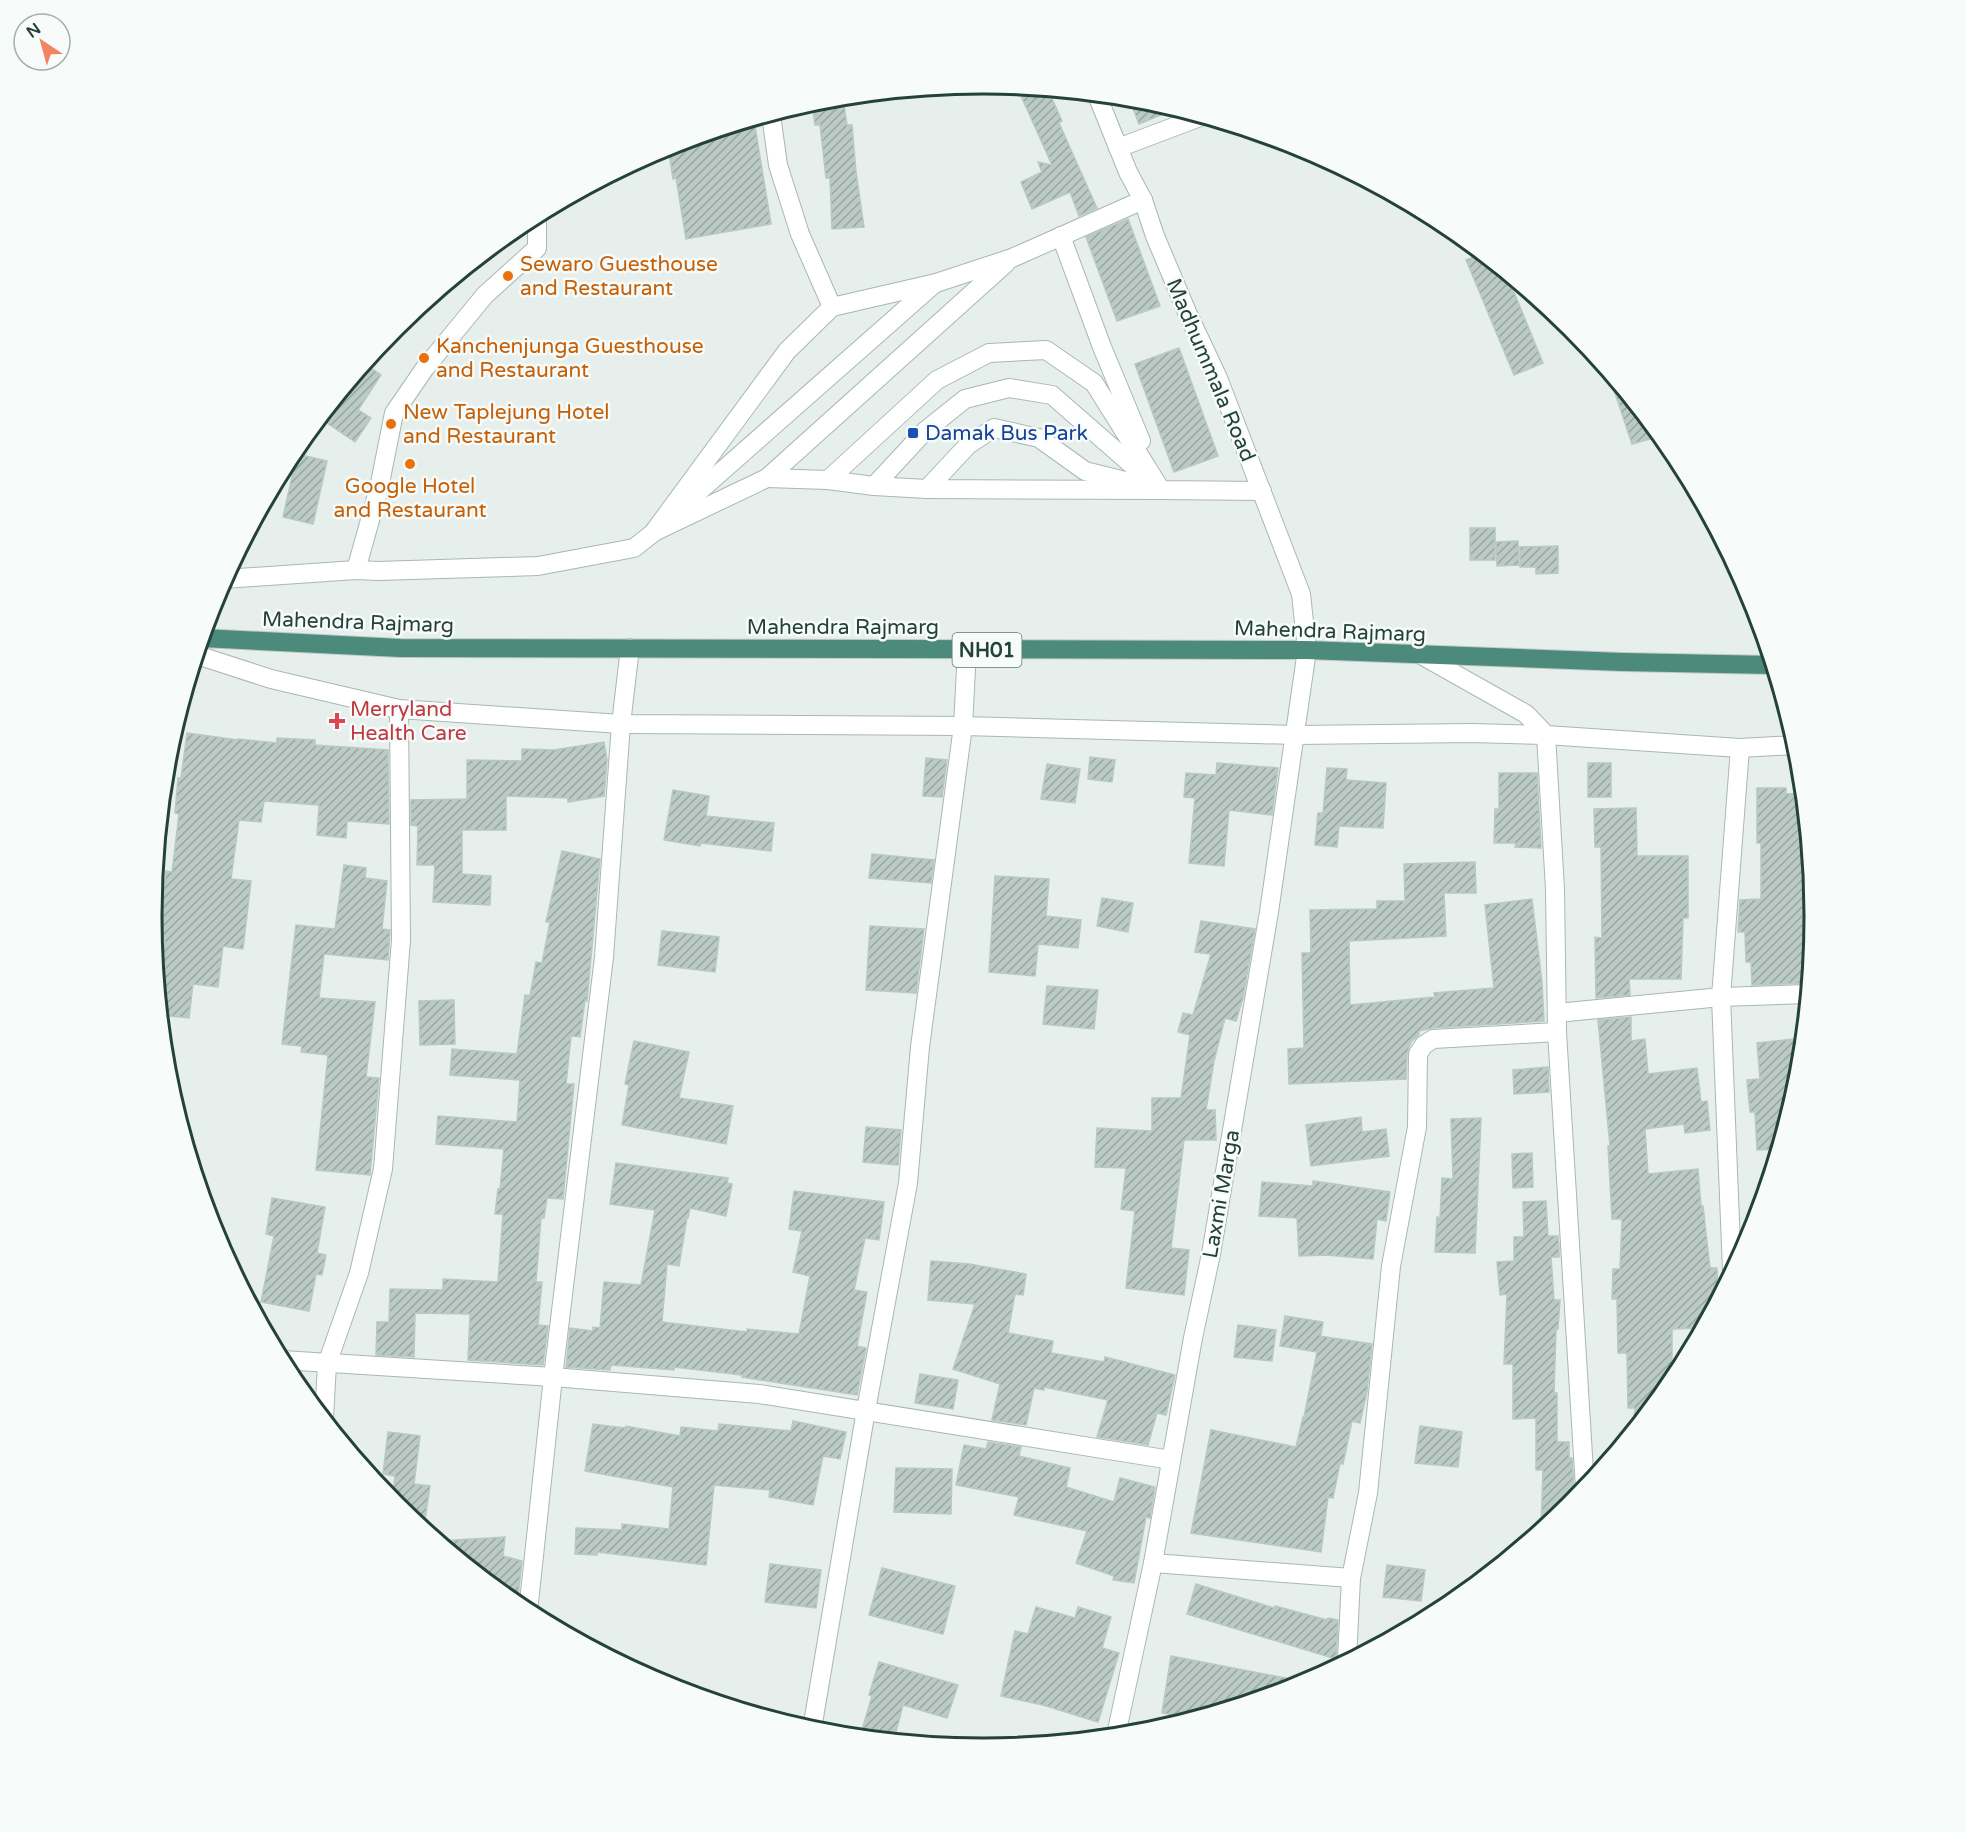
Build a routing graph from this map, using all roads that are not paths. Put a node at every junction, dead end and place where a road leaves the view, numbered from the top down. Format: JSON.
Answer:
{"nodes":[{"id":1,"x":1100,"y":104,"type":"edge"},
{"id":2,"x":1190,"y":121,"type":"edge"},
{"id":3,"x":772,"y":122,"type":"edge"},
{"id":4,"x":1118,"y":148,"type":"junction"},
{"id":5,"x":1143,"y":200,"type":"junction"},
{"id":6,"x":537,"y":227,"type":"edge"},
{"id":7,"x":1062,"y":236,"type":"junction"},
{"id":8,"x":1011,"y":258,"type":"junction"},
{"id":9,"x":936,"y":283,"type":"junction"},
{"id":10,"x":832,"y":308,"type":"junction"},
{"id":11,"x":767,"y":478,"type":"junction"},
{"id":12,"x":828,"y":480,"type":"junction"},
{"id":13,"x":874,"y":486,"type":"junction"},
{"id":14,"x":927,"y":489,"type":"junction"},
{"id":15,"x":1161,"y":490,"type":"junction"},
{"id":16,"x":1262,"y":491,"type":"junction"},
{"id":17,"x":653,"y":533,"type":"junction"},
{"id":18,"x":356,"y":570,"type":"junction"},
{"id":19,"x":235,"y":578,"type":"edge"},
{"id":20,"x":210,"y":638,"type":"edge"},
{"id":21,"x":630,"y":648,"type":"junction"},
{"id":22,"x":967,"y":650,"type":"junction"},
{"id":23,"x":1307,"y":650,"type":"junction"},
{"id":24,"x":1423,"y":656,"type":"junction"},
{"id":25,"x":203,"y":657,"type":"edge"},
{"id":26,"x":1765,"y":665,"type":"edge"},
{"id":27,"x":399,"y":709,"type":"junction"},
{"id":28,"x":621,"y":724,"type":"junction"},
{"id":29,"x":963,"y":726,"type":"junction"},
{"id":30,"x":1295,"y":735,"type":"junction"},
{"id":31,"x":1546,"y":735,"type":"junction"},
{"id":32,"x":1787,"y":746,"type":"edge"},
{"id":33,"x":1740,"y":748,"type":"junction"},
{"id":34,"x":1800,"y":994,"type":"edge"},
{"id":35,"x":1721,"y":997,"type":"junction"},
{"id":36,"x":1557,"y":1013,"type":"junction"},
{"id":37,"x":1557,"y":1032,"type":"junction"},
{"id":38,"x":1731,"y":1254,"type":"edge"},
{"id":39,"x":293,"y":1361,"type":"edge"},
{"id":40,"x":327,"y":1365,"type":"junction"},
{"id":41,"x":553,"y":1377,"type":"junction"},
{"id":42,"x":325,"y":1407,"type":"edge"},
{"id":43,"x":866,"y":1410,"type":"junction"},
{"id":44,"x":1171,"y":1460,"type":"junction"},
{"id":45,"x":1584,"y":1476,"type":"edge"},
{"id":46,"x":1153,"y":1563,"type":"junction"},
{"id":47,"x":1351,"y":1578,"type":"junction"},
{"id":48,"x":529,"y":1600,"type":"edge"},
{"id":49,"x":1354,"y":1649,"type":"edge"},
{"id":50,"x":814,"y":1720,"type":"edge"},
{"id":51,"x":1118,"y":1726,"type":"edge"}],
"edges":[{"from":1,"to":4,"type":"street","name":"Madhummala Road"},
{"from":2,"to":4,"type":"street"},
{"from":3,"to":10,"type":"street"},
{"from":4,"to":5,"type":"street","name":"Madhummala Road"},
{"from":5,"to":7,"type":"street"},
{"from":5,"to":16,"type":"street","name":"Madhummala Road"},
{"from":6,"to":18,"type":"street"},
{"from":7,"to":8,"type":"street"},
{"from":7,"to":15,"type":"street"},
{"from":8,"to":9,"type":"street"},
{"from":8,"to":11,"type":"street"},
{"from":9,"to":10,"type":"street"},
{"from":9,"to":17,"type":"street"},
{"from":10,"to":17,"type":"street"},
{"from":11,"to":12,"type":"street"},
{"from":11,"to":17,"type":"street"},
{"from":12,"to":13,"type":"street"},
{"from":12,"to":15,"type":"street"},
{"from":13,"to":14,"type":"street"},
{"from":13,"to":15,"type":"street"},
{"from":14,"to":15,"type":"street"},
{"from":14,"to":15,"type":"street"},
{"from":15,"to":16,"type":"street"},
{"from":16,"to":23,"type":"street","name":"Madhummala Road"},
{"from":17,"to":18,"type":"street"},
{"from":18,"to":19,"type":"street"},
{"from":20,"to":21,"type":"highway","name":"Mahendra Rajmarg","number":"NH01"},
{"from":21,"to":22,"type":"highway","name":"Mahendra Rajmarg","number":"NH01"},
{"from":21,"to":28,"type":"street"},
{"from":22,"to":23,"type":"highway","name":"Mahendra Rajmarg","number":"NH01"},
{"from":22,"to":29,"type":"street"},
{"from":23,"to":24,"type":"highway","name":"Mahendra Rajmarg","number":"NH01"},
{"from":23,"to":30,"type":"street","name":"Laxmi Marga"},
{"from":24,"to":26,"type":"highway","name":"Mahendra Rajmarg","number":"NH01"},
{"from":24,"to":31,"type":"street"},
{"from":25,"to":27,"type":"street"},
{"from":27,"to":28,"type":"street"},
{"from":27,"to":40,"type":"street"},
{"from":28,"to":29,"type":"street"},
{"from":28,"to":41,"type":"street"},
{"from":29,"to":30,"type":"street"},
{"from":29,"to":43,"type":"street"},
{"from":30,"to":31,"type":"street"},
{"from":30,"to":44,"type":"street","name":"Laxmi Marga"},
{"from":31,"to":33,"type":"street"},
{"from":31,"to":36,"type":"street"},
{"from":32,"to":33,"type":"street"},
{"from":33,"to":35,"type":"street"},
{"from":34,"to":35,"type":"street"},
{"from":35,"to":36,"type":"street"},
{"from":35,"to":38,"type":"street"},
{"from":36,"to":37,"type":"street"},
{"from":37,"to":45,"type":"street"},
{"from":37,"to":47,"type":"street"},
{"from":39,"to":40,"type":"street"},
{"from":40,"to":41,"type":"street"},
{"from":40,"to":42,"type":"street"},
{"from":41,"to":43,"type":"street"},
{"from":41,"to":48,"type":"street"},
{"from":43,"to":44,"type":"street"},
{"from":43,"to":50,"type":"street"},
{"from":44,"to":46,"type":"street","name":"Laxmi Marga"},
{"from":46,"to":47,"type":"street"},
{"from":46,"to":51,"type":"street","name":"Laxmi Marga"},
{"from":47,"to":49,"type":"street"}]}
